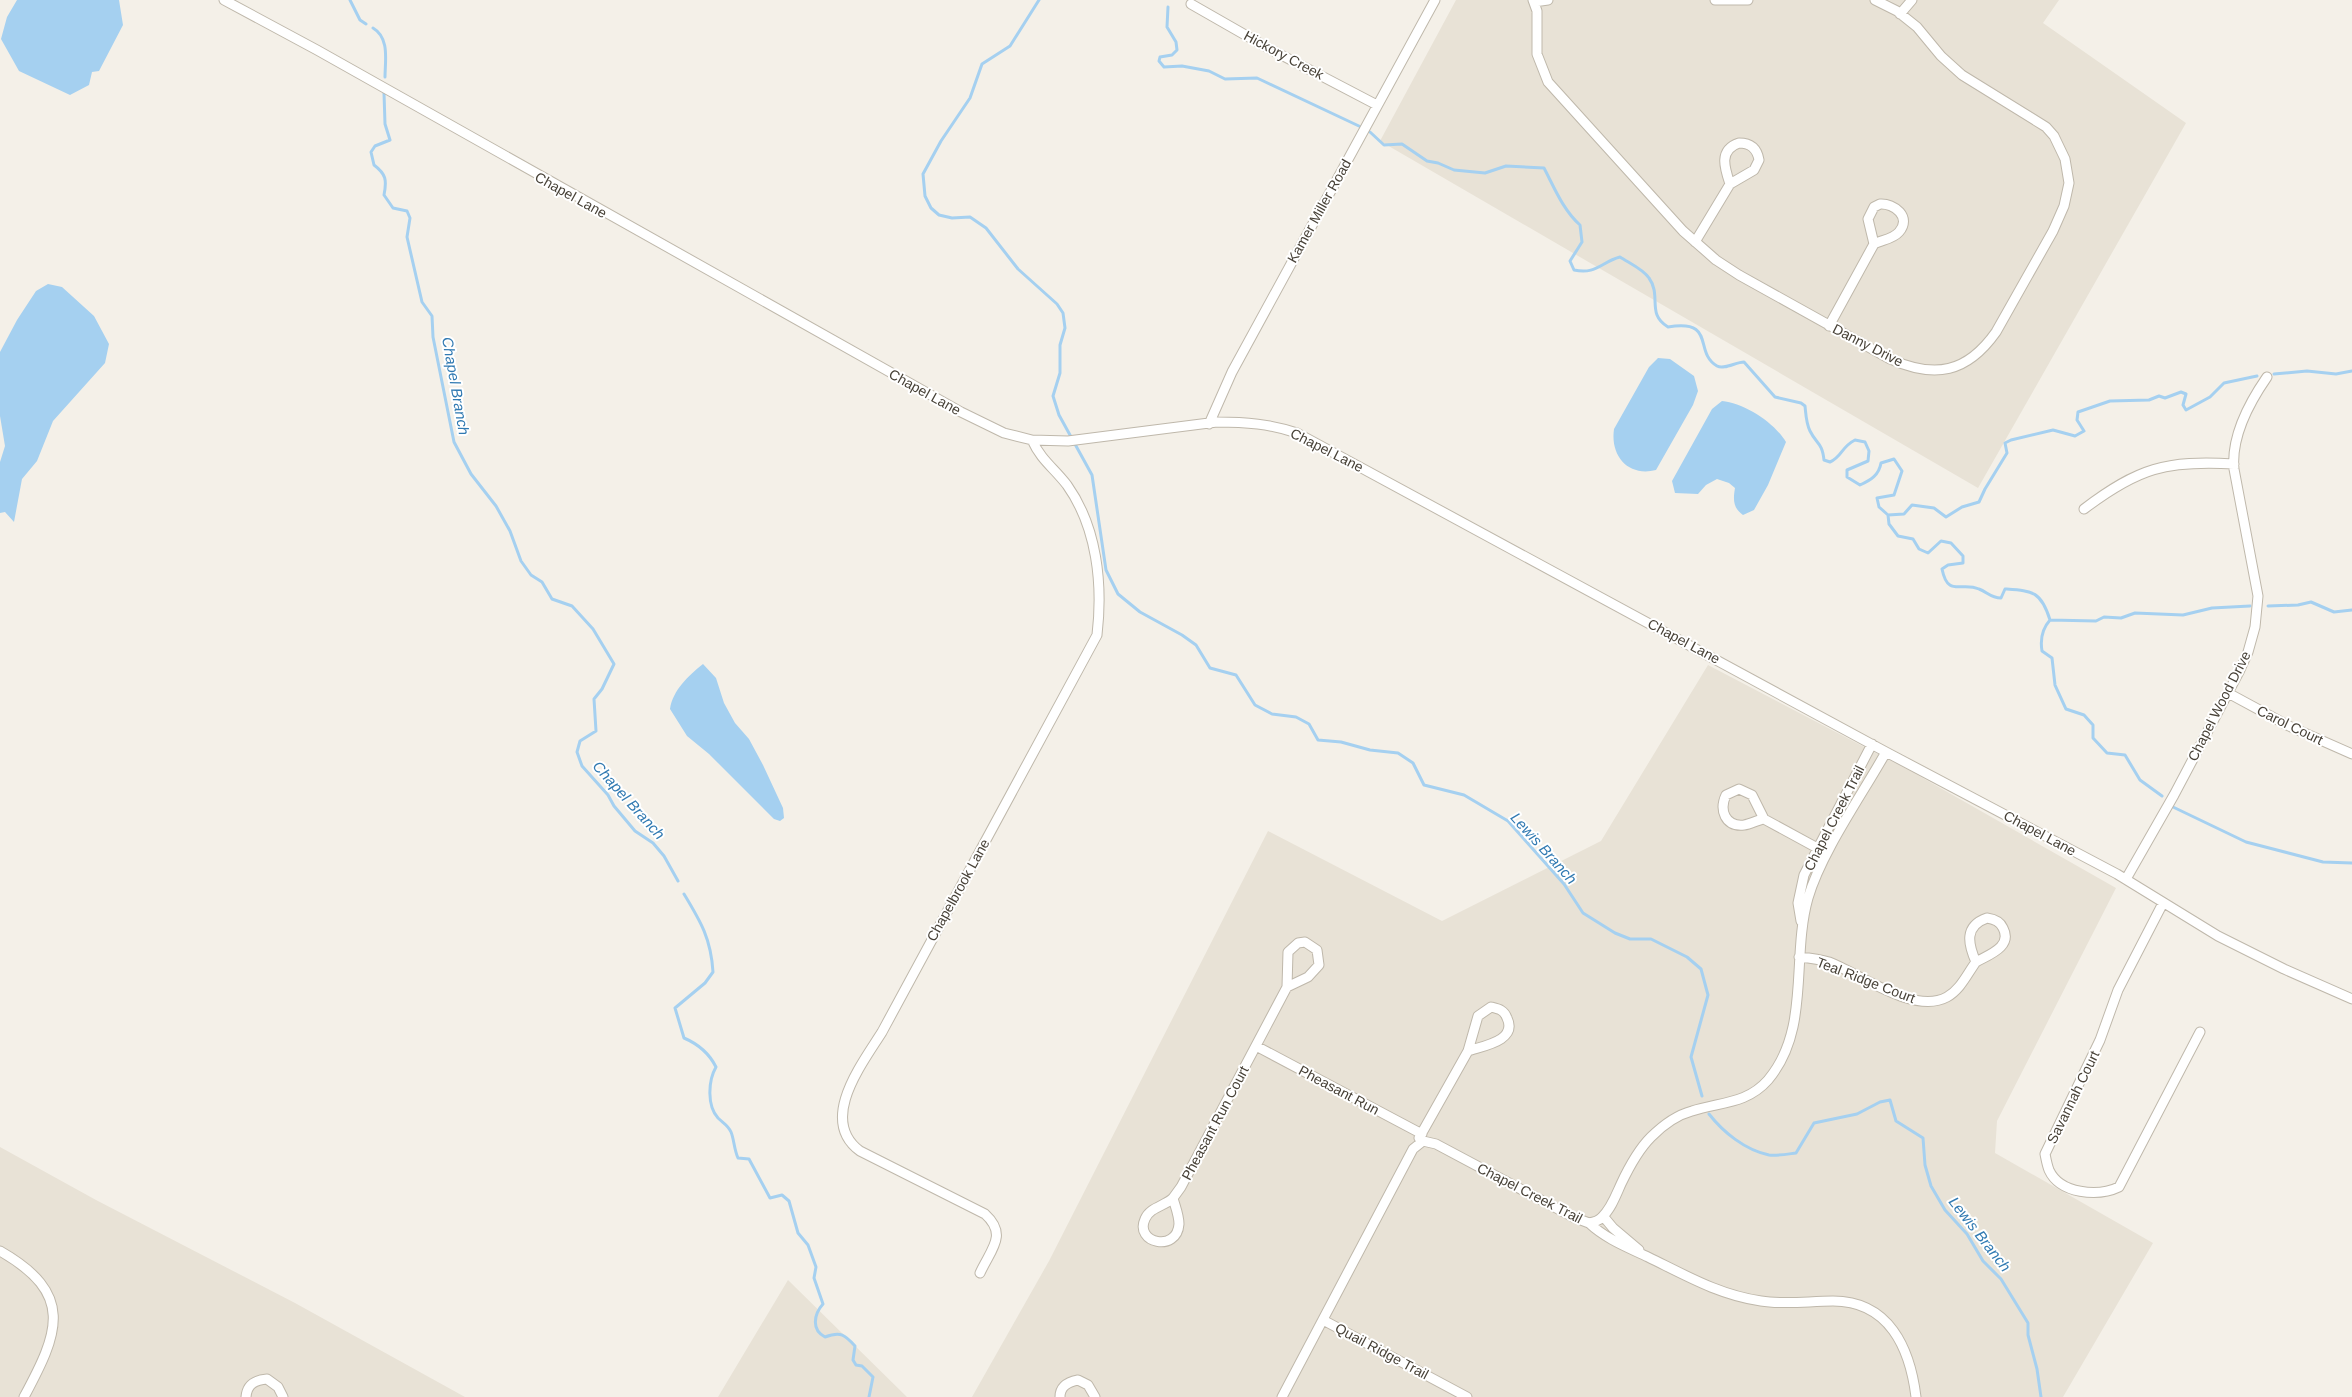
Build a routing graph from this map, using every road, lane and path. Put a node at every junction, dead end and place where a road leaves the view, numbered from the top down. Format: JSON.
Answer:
{"nodes":[{"id":1,"x":224,"y":0,"type":"edge"},
{"id":2,"x":1434,"y":0,"type":"edge"},
{"id":3,"x":1548,"y":0,"type":"edge"},
{"id":4,"x":1715,"y":0,"type":"edge"},
{"id":5,"x":1748,"y":0,"type":"edge"},
{"id":6,"x":1875,"y":0,"type":"edge"},
{"id":7,"x":1912,"y":0,"type":"edge"},
{"id":8,"x":1534,"y":1,"type":"edge"},
{"id":9,"x":1191,"y":4,"type":"dead end"},
{"id":10,"x":1900,"y":14,"type":"junction"},
{"id":11,"x":1378,"y":105,"type":"junction"},
{"id":12,"x":1730,"y":184,"type":"junction"},
{"id":13,"x":1695,"y":242,"type":"junction"},
{"id":14,"x":1874,"y":244,"type":"junction"},
{"id":15,"x":1829,"y":326,"type":"junction"},
{"id":16,"x":2267,"y":377,"type":"dead end"},
{"id":17,"x":1209,"y":424,"type":"junction"},
{"id":18,"x":1032,"y":440,"type":"junction"},
{"id":19,"x":2234,"y":464,"type":"junction"},
{"id":20,"x":2084,"y":509,"type":"dead end"},
{"id":21,"x":2228,"y":694,"type":"junction"},
{"id":22,"x":1872,"y":744,"type":"junction"},
{"id":23,"x":1886,"y":752,"type":"junction"},
{"id":24,"x":2352,"y":754,"type":"edge"},
{"id":25,"x":1764,"y":818,"type":"junction"},
{"id":26,"x":1817,"y":848,"type":"junction"},
{"id":27,"x":1828,"y":853,"type":"junction"},
{"id":28,"x":2126,"y":879,"type":"junction"},
{"id":29,"x":2163,"y":903,"type":"junction"},
{"id":30,"x":1802,"y":923,"type":"junction"},
{"id":31,"x":1798,"y":957,"type":"junction"},
{"id":32,"x":1976,"y":962,"type":"junction"},
{"id":33,"x":1286,"y":987,"type":"junction"},
{"id":34,"x":2352,"y":999,"type":"edge"},
{"id":35,"x":2200,"y":1032,"type":"dead end"},
{"id":36,"x":1256,"y":1046,"type":"junction"},
{"id":37,"x":1468,"y":1051,"type":"junction"},
{"id":38,"x":1422,"y":1134,"type":"junction"},
{"id":39,"x":1413,"y":1149,"type":"junction"},
{"id":40,"x":1173,"y":1198,"type":"junction"},
{"id":41,"x":1603,"y":1216,"type":"junction"},
{"id":42,"x":1589,"y":1223,"type":"junction"},
{"id":43,"x":0,"y":1251,"type":"edge"},
{"id":44,"x":1647,"y":1256,"type":"junction"},
{"id":45,"x":980,"y":1272,"type":"dead end"},
{"id":46,"x":1323,"y":1320,"type":"junction"},
{"id":47,"x":24,"y":1397,"type":"edge"},
{"id":48,"x":246,"y":1397,"type":"edge"},
{"id":49,"x":283,"y":1397,"type":"edge"},
{"id":50,"x":1060,"y":1397,"type":"edge"},
{"id":51,"x":1095,"y":1397,"type":"edge"},
{"id":52,"x":1282,"y":1397,"type":"edge"},
{"id":53,"x":1467,"y":1397,"type":"edge"},
{"id":54,"x":1916,"y":1397,"type":"edge"}],
"edges":[{"from":1,"to":18,"type":"street","name":"Chapel Lane"},
{"from":2,"to":11,"type":"street","name":"Kamer Miller Road"},
{"from":3,"to":8,"type":"street","name":"Danny Drive"},
{"from":4,"to":5,"type":"street"},
{"from":6,"to":10,"type":"street","name":"Danny Drive"},
{"from":7,"to":10,"type":"street"},
{"from":8,"to":13,"type":"street","name":"Danny Drive"},
{"from":9,"to":11,"type":"street","name":"Hickory Creek"},
{"from":10,"to":15,"type":"street","name":"Danny Drive"},
{"from":11,"to":17,"type":"street","name":"Kamer Miller Road"},
{"from":12,"to":12,"type":"street"},
{"from":12,"to":13,"type":"street"},
{"from":13,"to":15,"type":"street","name":"Danny Drive"},
{"from":14,"to":14,"type":"street"},
{"from":14,"to":15,"type":"street"},
{"from":16,"to":19,"type":"street","name":"Chapel Wood Drive"},
{"from":17,"to":18,"type":"street","name":"Chapel Lane"},
{"from":17,"to":22,"type":"street","name":"Chapel Lane"},
{"from":18,"to":45,"type":"street","name":"Chapelbrook Lane"},
{"from":19,"to":20,"type":"street"},
{"from":19,"to":21,"type":"street","name":"Chapel Wood Drive"},
{"from":21,"to":24,"type":"street","name":"Carol Court"},
{"from":21,"to":28,"type":"street","name":"Chapel Wood Drive"},
{"from":22,"to":23,"type":"street","name":"Chapel Lane"},
{"from":22,"to":26,"type":"street","name":"Chapel Creek Trail"},
{"from":23,"to":27,"type":"street","name":"Chapel Creek Trail"},
{"from":23,"to":28,"type":"street","name":"Chapel Lane"},
{"from":25,"to":25,"type":"street"},
{"from":25,"to":26,"type":"street"},
{"from":26,"to":27,"type":"street"},
{"from":26,"to":30,"type":"street","name":"Chapel Creek Trail"},
{"from":27,"to":30,"type":"street","name":"Chapel Creek Trail"},
{"from":28,"to":29,"type":"street","name":"Chapel Lane"},
{"from":29,"to":34,"type":"street","name":"Chapel Lane"},
{"from":29,"to":35,"type":"street","name":"Savannah Court"},
{"from":30,"to":31,"type":"street","name":"Chapel Creek Trail"},
{"from":31,"to":32,"type":"street","name":"Teal Ridge Court"},
{"from":31,"to":41,"type":"street","name":"Chapel Creek Trail"},
{"from":32,"to":32,"type":"street","name":"Teal Ridge Court"},
{"from":33,"to":33,"type":"street"},
{"from":33,"to":36,"type":"street","name":"Pheasant Run Court"},
{"from":36,"to":38,"type":"street","name":"Pheasant Run"},
{"from":36,"to":40,"type":"street","name":"Pheasant Run Court"},
{"from":37,"to":37,"type":"street"},
{"from":37,"to":38,"type":"street"},
{"from":38,"to":39,"type":"street"},
{"from":39,"to":42,"type":"street","name":"Chapel Creek Trail"},
{"from":39,"to":46,"type":"street"},
{"from":40,"to":40,"type":"street","name":"Pheasant Run Court"},
{"from":41,"to":42,"type":"street","name":"Chapel Creek Trail"},
{"from":41,"to":44,"type":"street"},
{"from":42,"to":44,"type":"street"},
{"from":43,"to":47,"type":"street"},
{"from":44,"to":54,"type":"street"},
{"from":46,"to":52,"type":"street"},
{"from":46,"to":53,"type":"street","name":"Quail Ridge Trail"},
{"from":48,"to":49,"type":"street"},
{"from":50,"to":51,"type":"street"}]}
